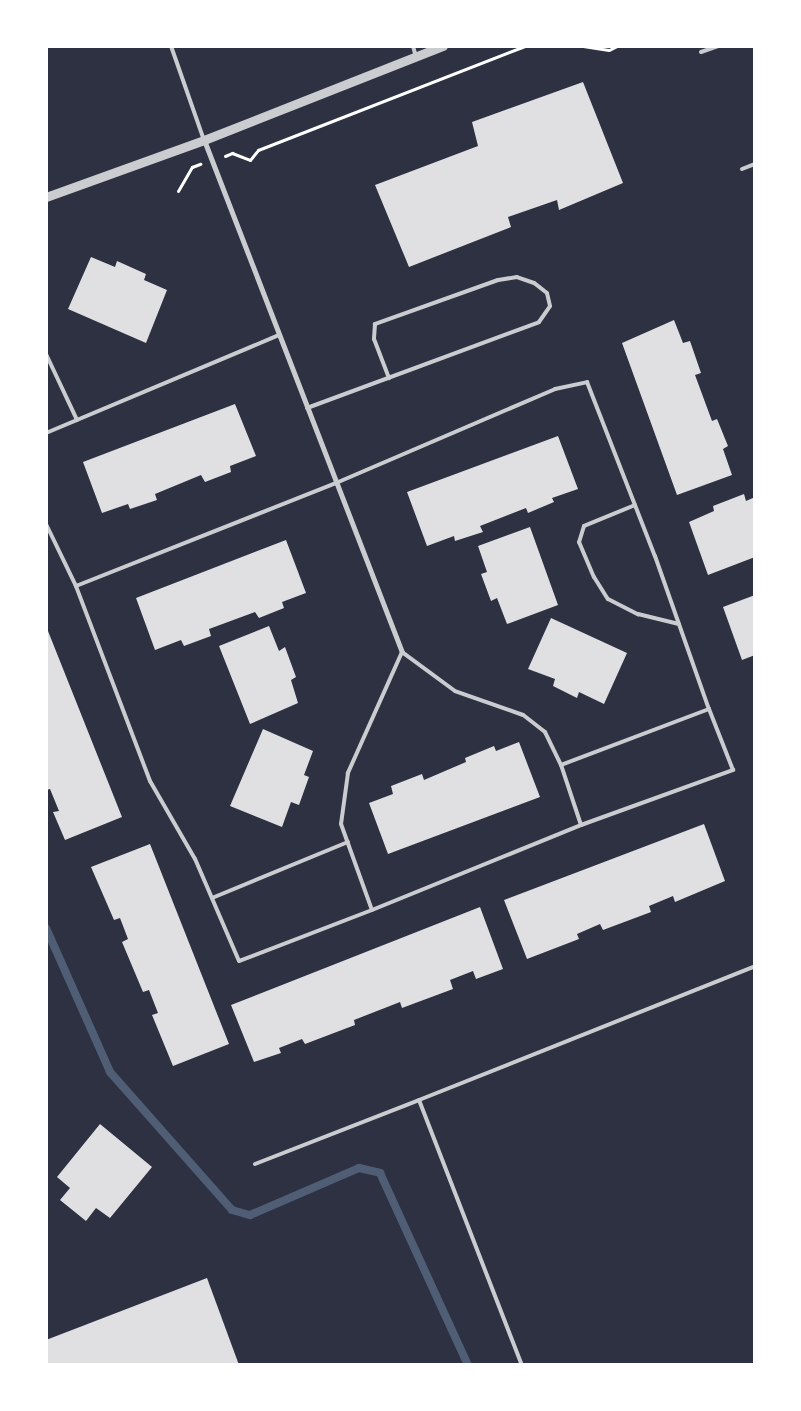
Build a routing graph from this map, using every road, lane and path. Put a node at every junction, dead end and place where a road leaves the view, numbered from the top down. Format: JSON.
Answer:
{"nodes":[{"id":1,"x":172,"y":46,"type":"edge"},
{"id":2,"x":413,"y":46,"type":"edge"},
{"id":3,"x":443,"y":46,"type":"edge"},
{"id":4,"x":525,"y":46,"type":"edge"},
{"id":5,"x":583,"y":46,"type":"edge"},
{"id":6,"x":617,"y":46,"type":"edge"},
{"id":7,"x":718,"y":46,"type":"edge"},
{"id":8,"x":701,"y":52,"type":"dead end"},
{"id":9,"x":416,"y":57,"type":"junction"},
{"id":10,"x":204,"y":140,"type":"junction"},
{"id":11,"x":212,"y":161,"type":"junction"},
{"id":12,"x":755,"y":164,"type":"edge"},
{"id":13,"x":742,"y":169,"type":"dead end"},
{"id":14,"x":178,"y":191,"type":"dead end"},
{"id":15,"x":46,"y":198,"type":"edge"},
{"id":16,"x":279,"y":335,"type":"junction"},
{"id":17,"x":46,"y":354,"type":"edge"},
{"id":18,"x":389,"y":378,"type":"junction"},
{"id":19,"x":307,"y":408,"type":"junction"},
{"id":20,"x":77,"y":420,"type":"junction"},
{"id":21,"x":46,"y":433,"type":"edge"},
{"id":22,"x":336,"y":483,"type":"junction"},
{"id":23,"x":635,"y":505,"type":"junction"},
{"id":24,"x":46,"y":524,"type":"edge"},
{"id":25,"x":76,"y":586,"type":"junction"},
{"id":26,"x":679,"y":624,"type":"junction"},
{"id":27,"x":402,"y":652,"type":"junction"},
{"id":28,"x":709,"y":708,"type":"junction"},
{"id":29,"x":561,"y":765,"type":"junction"},
{"id":30,"x":582,"y":825,"type":"junction"},
{"id":31,"x":348,"y":842,"type":"junction"},
{"id":32,"x":212,"y":898,"type":"junction"},
{"id":33,"x":372,"y":910,"type":"junction"},
{"id":34,"x":755,"y":966,"type":"edge"},
{"id":35,"x":419,"y":1100,"type":"junction"},
{"id":36,"x":255,"y":1164,"type":"dead end"},
{"id":37,"x":522,"y":1365,"type":"edge"}],
"edges":[{"from":1,"to":10,"type":"lane"},
{"from":2,"to":9,"type":"lane"},
{"from":3,"to":9,"type":"street"},
{"from":4,"to":11,"type":"path"},
{"from":5,"to":6,"type":"path"},
{"from":7,"to":8,"type":"lane"},
{"from":9,"to":10,"type":"street"},
{"from":10,"to":11,"type":"street"},
{"from":10,"to":15,"type":"street"},
{"from":11,"to":14,"type":"path"},
{"from":11,"to":16,"type":"street"},
{"from":12,"to":13,"type":"lane"},
{"from":16,"to":19,"type":"street"},
{"from":16,"to":20,"type":"lane"},
{"from":17,"to":20,"type":"lane"},
{"from":18,"to":18,"type":"lane"},
{"from":18,"to":19,"type":"lane"},
{"from":19,"to":22,"type":"street"},
{"from":20,"to":21,"type":"lane"},
{"from":22,"to":23,"type":"lane"},
{"from":22,"to":25,"type":"lane"},
{"from":22,"to":27,"type":"street"},
{"from":23,"to":26,"type":"lane"},
{"from":23,"to":26,"type":"lane"},
{"from":24,"to":25,"type":"lane"},
{"from":25,"to":32,"type":"lane"},
{"from":26,"to":28,"type":"lane"},
{"from":27,"to":29,"type":"lane"},
{"from":27,"to":31,"type":"lane"},
{"from":28,"to":29,"type":"lane"},
{"from":28,"to":30,"type":"lane"},
{"from":29,"to":30,"type":"lane"},
{"from":30,"to":33,"type":"lane"},
{"from":31,"to":32,"type":"lane"},
{"from":31,"to":33,"type":"lane"},
{"from":32,"to":33,"type":"lane"},
{"from":34,"to":35,"type":"lane"},
{"from":35,"to":36,"type":"lane"},
{"from":35,"to":37,"type":"lane"}]}
